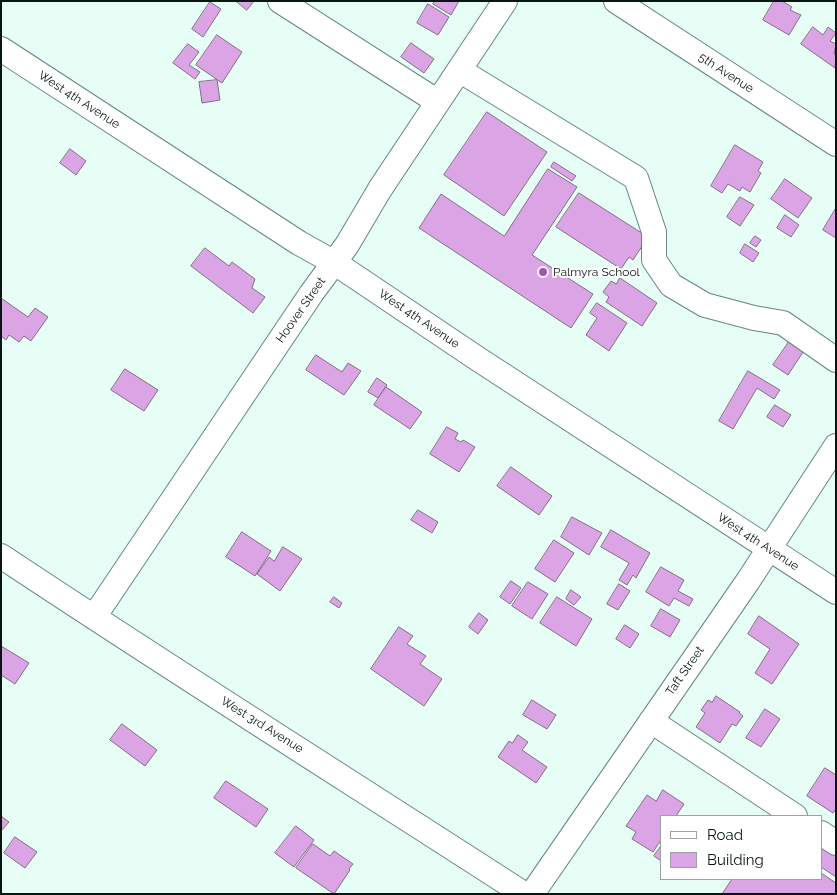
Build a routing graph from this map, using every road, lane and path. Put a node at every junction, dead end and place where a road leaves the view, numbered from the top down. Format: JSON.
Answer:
{"nodes":[{"id":1,"x":280,"y":1,"type":"edge"},
{"id":2,"x":505,"y":1,"type":"edge"},
{"id":3,"x":616,"y":1,"type":"edge"},
{"id":4,"x":1,"y":49,"type":"edge"},
{"id":5,"x":460,"y":70,"type":"junction"},
{"id":6,"x":438,"y":102,"type":"junction"},
{"id":7,"x":836,"y":144,"type":"edge"},
{"id":8,"x":335,"y":263,"type":"junction"},
{"id":9,"x":836,"y":360,"type":"edge"},
{"id":10,"x":836,"y":446,"type":"edge"},
{"id":11,"x":767,"y":549,"type":"junction"},
{"id":12,"x":1,"y":556,"type":"edge"},
{"id":13,"x":836,"y":592,"type":"edge"},
{"id":14,"x":94,"y":617,"type":"junction"},
{"id":15,"x":651,"y":720,"type":"junction"},
{"id":16,"x":794,"y":815,"type":"edge"},
{"id":17,"x":822,"y":834,"type":"edge"},
{"id":18,"x":836,"y":843,"type":"edge"},
{"id":19,"x":524,"y":894,"type":"edge"},
{"id":20,"x":532,"y":894,"type":"edge"}],
"edges":[{"from":1,"to":6,"type":"street"},
{"from":2,"to":5,"type":"street","name":"Hoover Street"},
{"from":3,"to":7,"type":"street","name":"5th Avenue"},
{"from":4,"to":8,"type":"street","name":"West 4th Avenue"},
{"from":5,"to":6,"type":"street","name":"Hoover Street"},
{"from":5,"to":9,"type":"street"},
{"from":6,"to":8,"type":"street","name":"Hoover Street"},
{"from":8,"to":11,"type":"street","name":"West 4th Avenue"},
{"from":8,"to":14,"type":"street","name":"Hoover Street"},
{"from":10,"to":11,"type":"street","name":"Taft Street"},
{"from":11,"to":13,"type":"street","name":"West 4th Avenue"},
{"from":11,"to":15,"type":"street","name":"Taft Street"},
{"from":12,"to":14,"type":"street","name":"West 3rd Avenue"},
{"from":14,"to":19,"type":"street","name":"West 3rd Avenue"},
{"from":15,"to":16,"type":"street"},
{"from":15,"to":20,"type":"street","name":"Taft Street"},
{"from":17,"to":18,"type":"street"}]}
